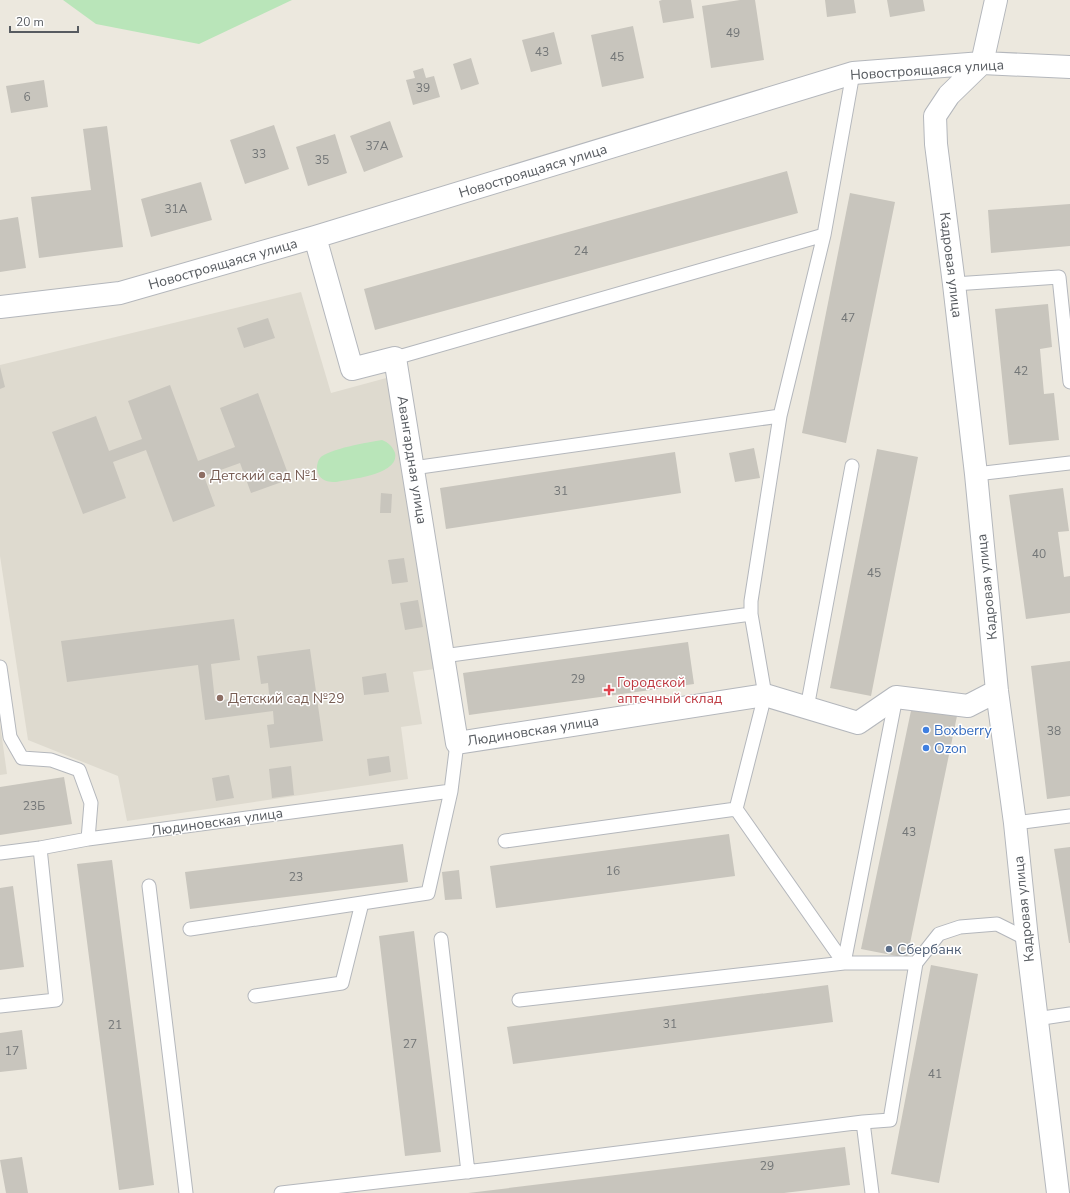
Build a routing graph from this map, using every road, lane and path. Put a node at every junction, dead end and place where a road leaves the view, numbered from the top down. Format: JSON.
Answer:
{"nodes":[{"id":1,"x":996,"y":1,"type":"edge"},
{"id":2,"x":982,"y":63,"type":"junction"},
{"id":3,"x":1070,"y":67,"type":"edge"},
{"id":4,"x":852,"y":73,"type":"junction"},
{"id":5,"x":824,"y":235,"type":"junction"},
{"id":6,"x":315,"y":237,"type":"junction"},
{"id":7,"x":954,"y":284,"type":"junction"},
{"id":8,"x":0,"y":307,"type":"edge"},
{"id":9,"x":395,"y":358,"type":"junction"},
{"id":10,"x":1070,"y":382,"type":"edge"},
{"id":11,"x":780,"y":416,"type":"junction"},
{"id":12,"x":1070,"y":463,"type":"edge"},
{"id":13,"x":852,"y":466,"type":"dead end"},
{"id":14,"x":413,"y":468,"type":"junction"},
{"id":15,"x":976,"y":474,"type":"junction"},
{"id":16,"x":751,"y":614,"type":"junction"},
{"id":17,"x":443,"y":656,"type":"junction"},
{"id":18,"x":0,"y":667,"type":"edge"},
{"id":19,"x":997,"y":691,"type":"junction"},
{"id":20,"x":765,"y":695,"type":"junction"},
{"id":21,"x":896,"y":697,"type":"junction"},
{"id":22,"x":807,"y":708,"type":"junction"},
{"id":23,"x":458,"y":743,"type":"junction"},
{"id":24,"x":451,"y":790,"type":"junction"},
{"id":25,"x":736,"y":810,"type":"junction"},
{"id":26,"x":1070,"y":816,"type":"edge"},
{"id":27,"x":1015,"y":823,"type":"junction"},
{"id":28,"x":88,"y":839,"type":"junction"},
{"id":29,"x":505,"y":841,"type":"dead end"},
{"id":30,"x":40,"y":848,"type":"junction"},
{"id":31,"x":0,"y":853,"type":"edge"},
{"id":32,"x":149,"y":886,"type":"dead end"},
{"id":33,"x":362,"y":903,"type":"junction"},
{"id":34,"x":190,"y":929,"type":"dead end"},
{"id":35,"x":441,"y":939,"type":"dead end"},
{"id":36,"x":1027,"y":939,"type":"junction"},
{"id":37,"x":844,"y":963,"type":"junction"},
{"id":38,"x":916,"y":963,"type":"junction"},
{"id":39,"x":255,"y":996,"type":"dead end"},
{"id":40,"x":519,"y":1000,"type":"dead end"},
{"id":41,"x":0,"y":1006,"type":"edge"},
{"id":42,"x":1070,"y":1014,"type":"edge"},
{"id":43,"x":1036,"y":1019,"type":"junction"},
{"id":44,"x":863,"y":1122,"type":"junction"},
{"id":45,"x":468,"y":1172,"type":"junction"},
{"id":46,"x":392,"y":1187,"type":"edge"},
{"id":47,"x":186,"y":1193,"type":"edge"},
{"id":48,"x":281,"y":1193,"type":"edge"},
{"id":49,"x":872,"y":1193,"type":"edge"},
{"id":50,"x":1058,"y":1193,"type":"edge"}],
"edges":[{"from":1,"to":2,"type":"street"},
{"from":2,"to":3,"type":"street","name":"Новостроящаяся улица"},
{"from":2,"to":4,"type":"street","name":"Новостроящаяся улица"},
{"from":2,"to":7,"type":"street","name":"Кадровая улица"},
{"from":4,"to":5,"type":"lane"},
{"from":4,"to":6,"type":"street","name":"Новостроящаяся улица"},
{"from":5,"to":9,"type":"lane"},
{"from":5,"to":11,"type":"lane"},
{"from":6,"to":8,"type":"street","name":"Новостроящаяся улица"},
{"from":6,"to":9,"type":"street"},
{"from":7,"to":10,"type":"lane"},
{"from":7,"to":15,"type":"street","name":"Кадровая улица"},
{"from":9,"to":14,"type":"street","name":"Авангардная улица"},
{"from":11,"to":14,"type":"lane"},
{"from":11,"to":16,"type":"lane"},
{"from":12,"to":15,"type":"lane"},
{"from":13,"to":22,"type":"lane"},
{"from":14,"to":17,"type":"street","name":"Авангардная улица"},
{"from":15,"to":19,"type":"street","name":"Кадровая улица"},
{"from":16,"to":17,"type":"lane"},
{"from":16,"to":20,"type":"lane"},
{"from":17,"to":23,"type":"street","name":"Авангардная улица"},
{"from":18,"to":28,"type":"lane"},
{"from":19,"to":21,"type":"street"},
{"from":19,"to":27,"type":"street","name":"Кадровая улица"},
{"from":20,"to":22,"type":"street","name":"Людиновская улица"},
{"from":20,"to":23,"type":"street","name":"Людиновская улица"},
{"from":20,"to":25,"type":"lane"},
{"from":21,"to":22,"type":"street","name":"Людиновская улица"},
{"from":21,"to":37,"type":"lane"},
{"from":23,"to":24,"type":"lane","name":"Людиновская улица"},
{"from":24,"to":28,"type":"lane","name":"Людиновская улица"},
{"from":24,"to":33,"type":"lane"},
{"from":25,"to":29,"type":"lane"},
{"from":25,"to":37,"type":"lane"},
{"from":26,"to":27,"type":"lane"},
{"from":27,"to":36,"type":"street","name":"Кадровая улица"},
{"from":28,"to":30,"type":"lane","name":"Людиновская улица"},
{"from":30,"to":31,"type":"lane","name":"Людиновская улица"},
{"from":30,"to":41,"type":"lane"},
{"from":32,"to":47,"type":"lane"},
{"from":33,"to":34,"type":"lane"},
{"from":33,"to":39,"type":"lane"},
{"from":35,"to":45,"type":"lane"},
{"from":36,"to":38,"type":"lane"},
{"from":36,"to":43,"type":"street","name":"Кадровая улица"},
{"from":37,"to":38,"type":"lane"},
{"from":37,"to":40,"type":"lane"},
{"from":38,"to":44,"type":"lane"},
{"from":42,"to":43,"type":"lane"},
{"from":43,"to":50,"type":"street","name":"Кадровая улица"},
{"from":44,"to":45,"type":"lane"},
{"from":44,"to":49,"type":"lane"},
{"from":45,"to":46,"type":"lane"},
{"from":46,"to":48,"type":"lane"}]}
